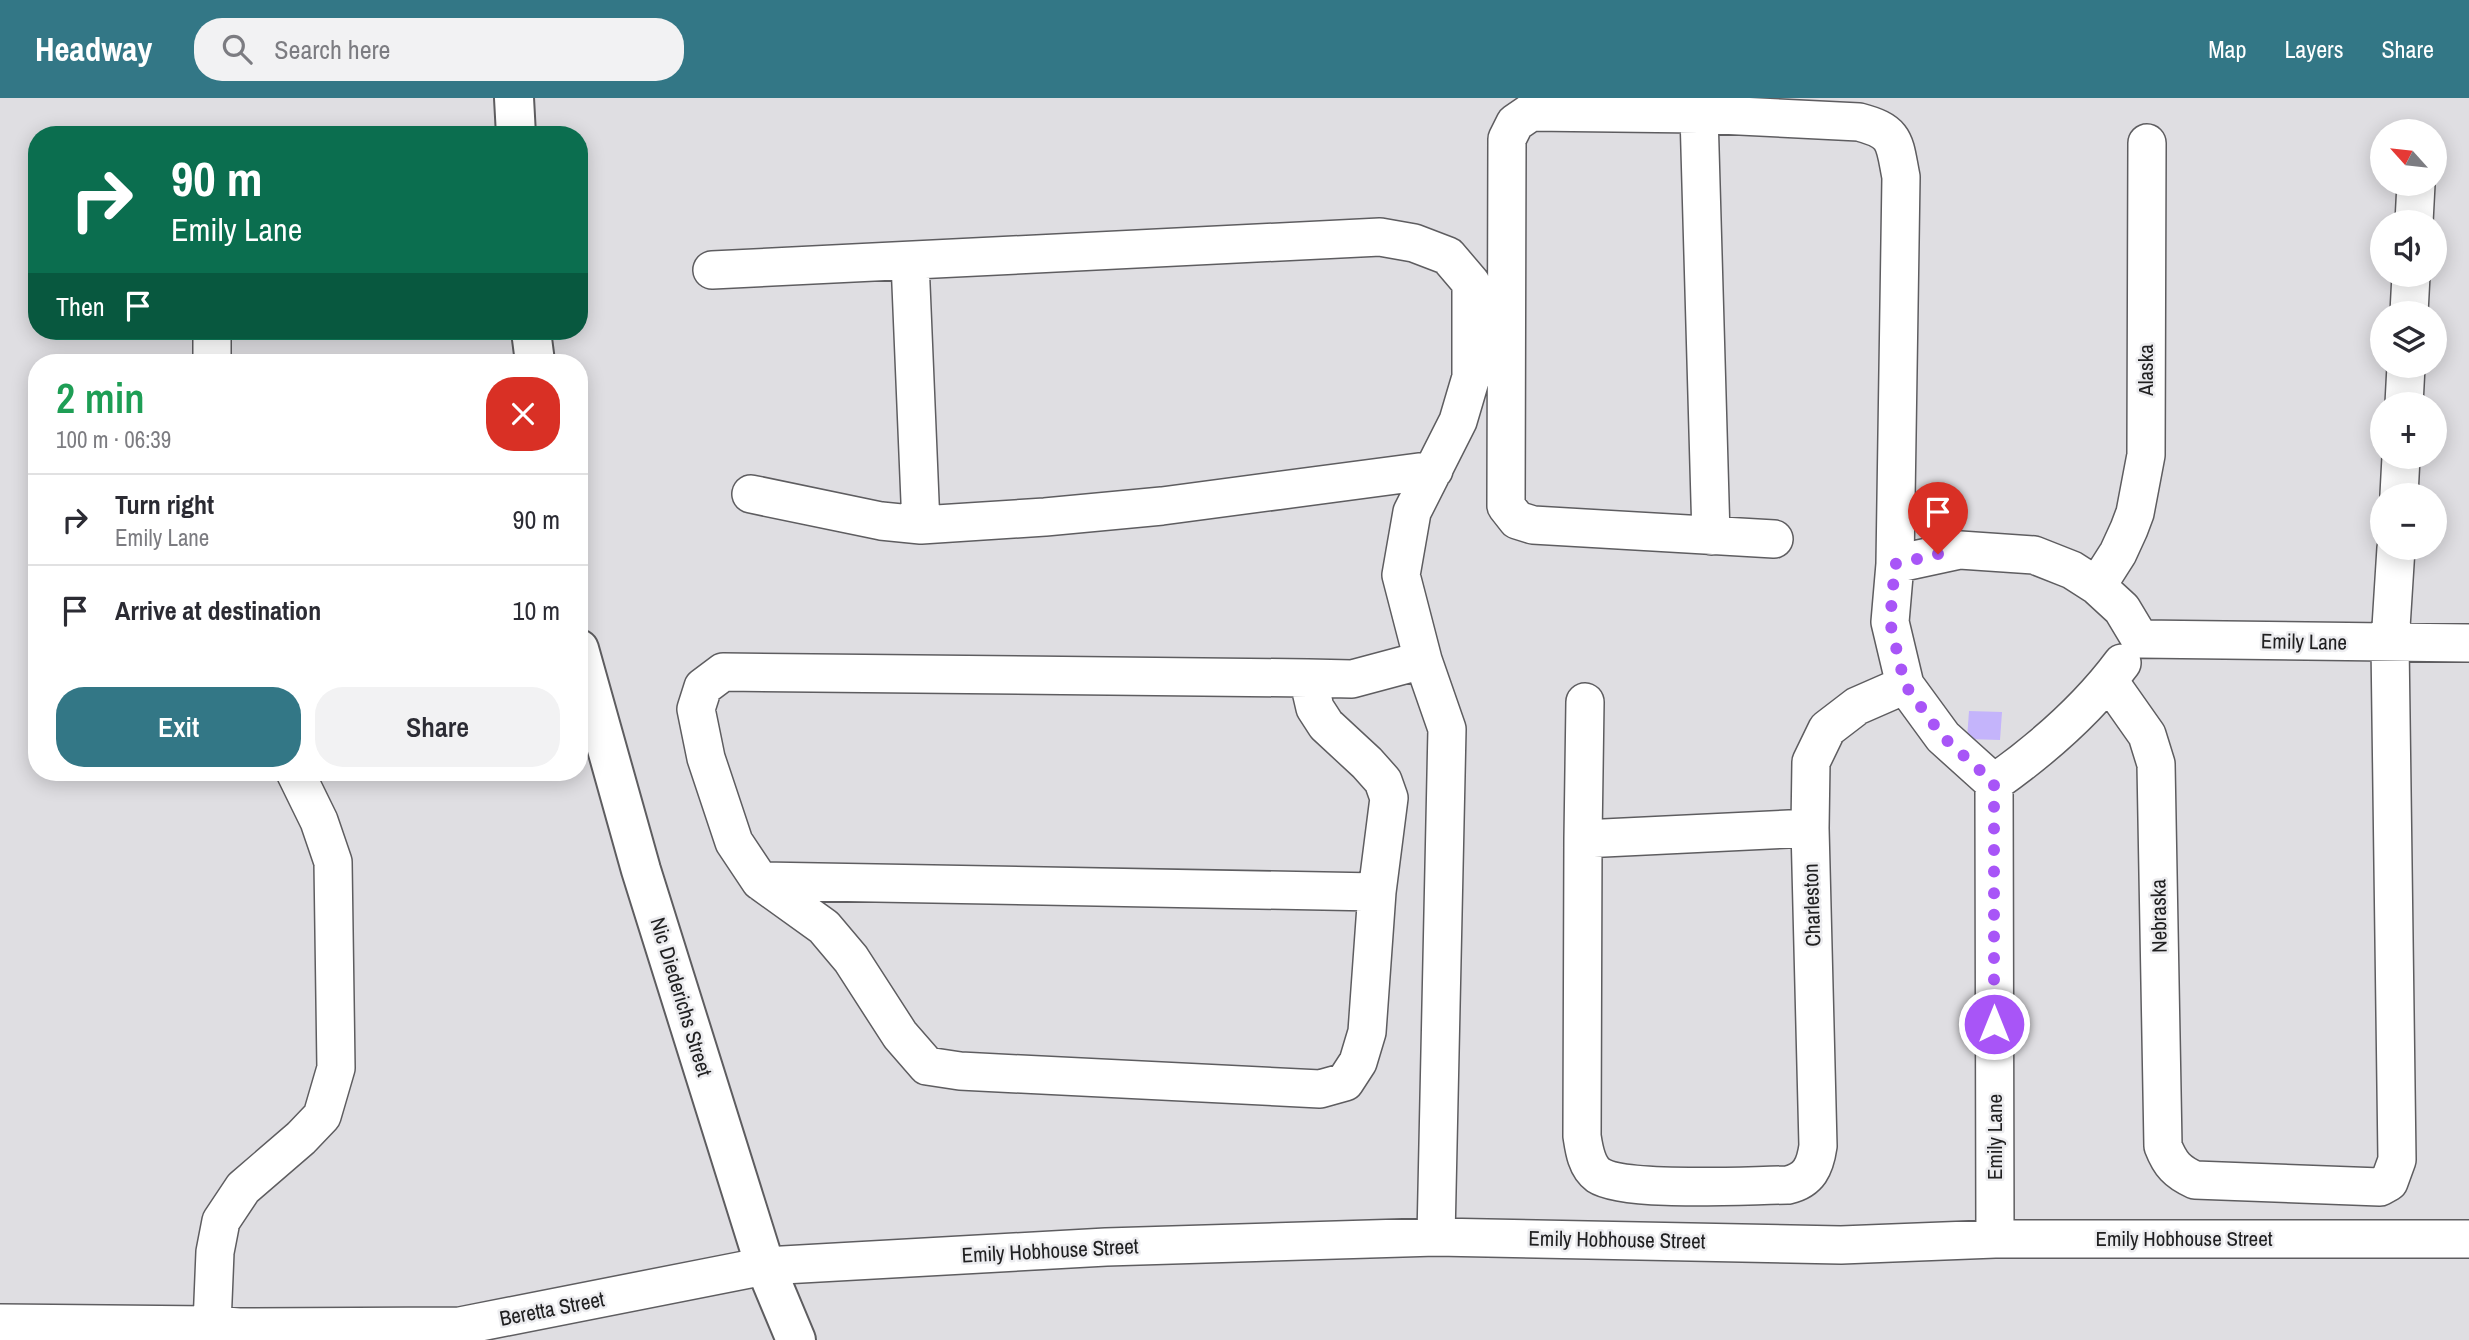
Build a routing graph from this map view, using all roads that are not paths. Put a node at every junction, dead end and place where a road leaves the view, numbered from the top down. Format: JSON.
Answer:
{"nodes":[{"id":1,"x":514,"y":98,"type":"edge"},
{"id":2,"x":1699,"y":114,"type":"junction"},
{"id":3,"x":516,"y":126,"type":"edge"},
{"id":4,"x":2147,"y":144,"type":"dead end"},
{"id":5,"x":910,"y":261,"type":"junction"},
{"id":6,"x":712,"y":270,"type":"dead end"},
{"id":7,"x":1434,"y":470,"type":"junction"},
{"id":8,"x":751,"y":495,"type":"dead end"},
{"id":9,"x":921,"y":525,"type":"junction"},
{"id":10,"x":1711,"y":536,"type":"junction"},
{"id":11,"x":1774,"y":539,"type":"dead end"},
{"id":12,"x":2395,"y":560,"type":"edge"},
{"id":13,"x":1895,"y":564,"type":"junction"},
{"id":14,"x":2097,"y":586,"type":"junction"},
{"id":15,"x":2140,"y":639,"type":"junction"},
{"id":16,"x":2390,"y":643,"type":"junction"},
{"id":17,"x":2469,"y":643,"type":"edge"},
{"id":18,"x":1423,"y":660,"type":"junction"},
{"id":19,"x":1308,"y":678,"type":"junction"},
{"id":20,"x":588,"y":681,"type":"edge"},
{"id":21,"x":2109,"y":681,"type":"junction"},
{"id":22,"x":1905,"y":685,"type":"junction"},
{"id":23,"x":1586,"y":702,"type":"dead end"},
{"id":24,"x":299,"y":781,"type":"edge"},
{"id":25,"x":1994,"y":783,"type":"junction"},
{"id":26,"x":1810,"y":828,"type":"junction"},
{"id":27,"x":1583,"y":839,"type":"junction"},
{"id":28,"x":760,"y":881,"type":"junction"},
{"id":29,"x":1377,"y":892,"type":"junction"},
{"id":30,"x":1436,"y":1237,"type":"junction"},
{"id":31,"x":1995,"y":1239,"type":"junction"},
{"id":32,"x":2469,"y":1239,"type":"edge"},
{"id":33,"x":765,"y":1266,"type":"junction"},
{"id":34,"x":0,"y":1323,"type":"edge"},
{"id":35,"x":229,"y":1331,"type":"edge"},
{"id":36,"x":796,"y":1340,"type":"edge"}],
"edges":[{"from":1,"to":3,"type":"street"},
{"from":2,"to":10,"type":"street"},
{"from":2,"to":10,"type":"street"},
{"from":2,"to":13,"type":"street"},
{"from":4,"to":14,"type":"street","name":"Alaska"},
{"from":5,"to":6,"type":"street"},
{"from":5,"to":7,"type":"street"},
{"from":5,"to":9,"type":"street"},
{"from":7,"to":9,"type":"street"},
{"from":7,"to":18,"type":"street"},
{"from":8,"to":9,"type":"street"},
{"from":10,"to":11,"type":"street"},
{"from":12,"to":16,"type":"street"},
{"from":13,"to":14,"type":"street"},
{"from":13,"to":22,"type":"street"},
{"from":14,"to":15,"type":"street"},
{"from":15,"to":16,"type":"street","name":"Emily Lane"},
{"from":15,"to":21,"type":"street"},
{"from":16,"to":17,"type":"street","name":"Emily Lane"},
{"from":16,"to":21,"type":"street","name":"Nebraska"},
{"from":18,"to":19,"type":"street"},
{"from":18,"to":30,"type":"street"},
{"from":19,"to":28,"type":"street"},
{"from":19,"to":29,"type":"street"},
{"from":20,"to":33,"type":"street","name":"Nic Diederichs Street"},
{"from":21,"to":25,"type":"street"},
{"from":22,"to":25,"type":"street"},
{"from":22,"to":26,"type":"street","name":"Charleston"},
{"from":23,"to":27,"type":"street"},
{"from":24,"to":35,"type":"street"},
{"from":25,"to":31,"type":"street","name":"Emily Lane"},
{"from":26,"to":27,"type":"street"},
{"from":26,"to":27,"type":"street","name":"Charleston"},
{"from":28,"to":29,"type":"street"},
{"from":28,"to":29,"type":"street"},
{"from":30,"to":31,"type":"street","name":"Emily Hobhouse Street"},
{"from":30,"to":33,"type":"street","name":"Emily Hobhouse Street"},
{"from":31,"to":32,"type":"street","name":"Emily Hobhouse Street"},
{"from":33,"to":35,"type":"street","name":"Beretta Street"},
{"from":33,"to":36,"type":"street","name":"Nic Diederichs Street"},
{"from":34,"to":35,"type":"street","name":"Beretta Street"}]}
